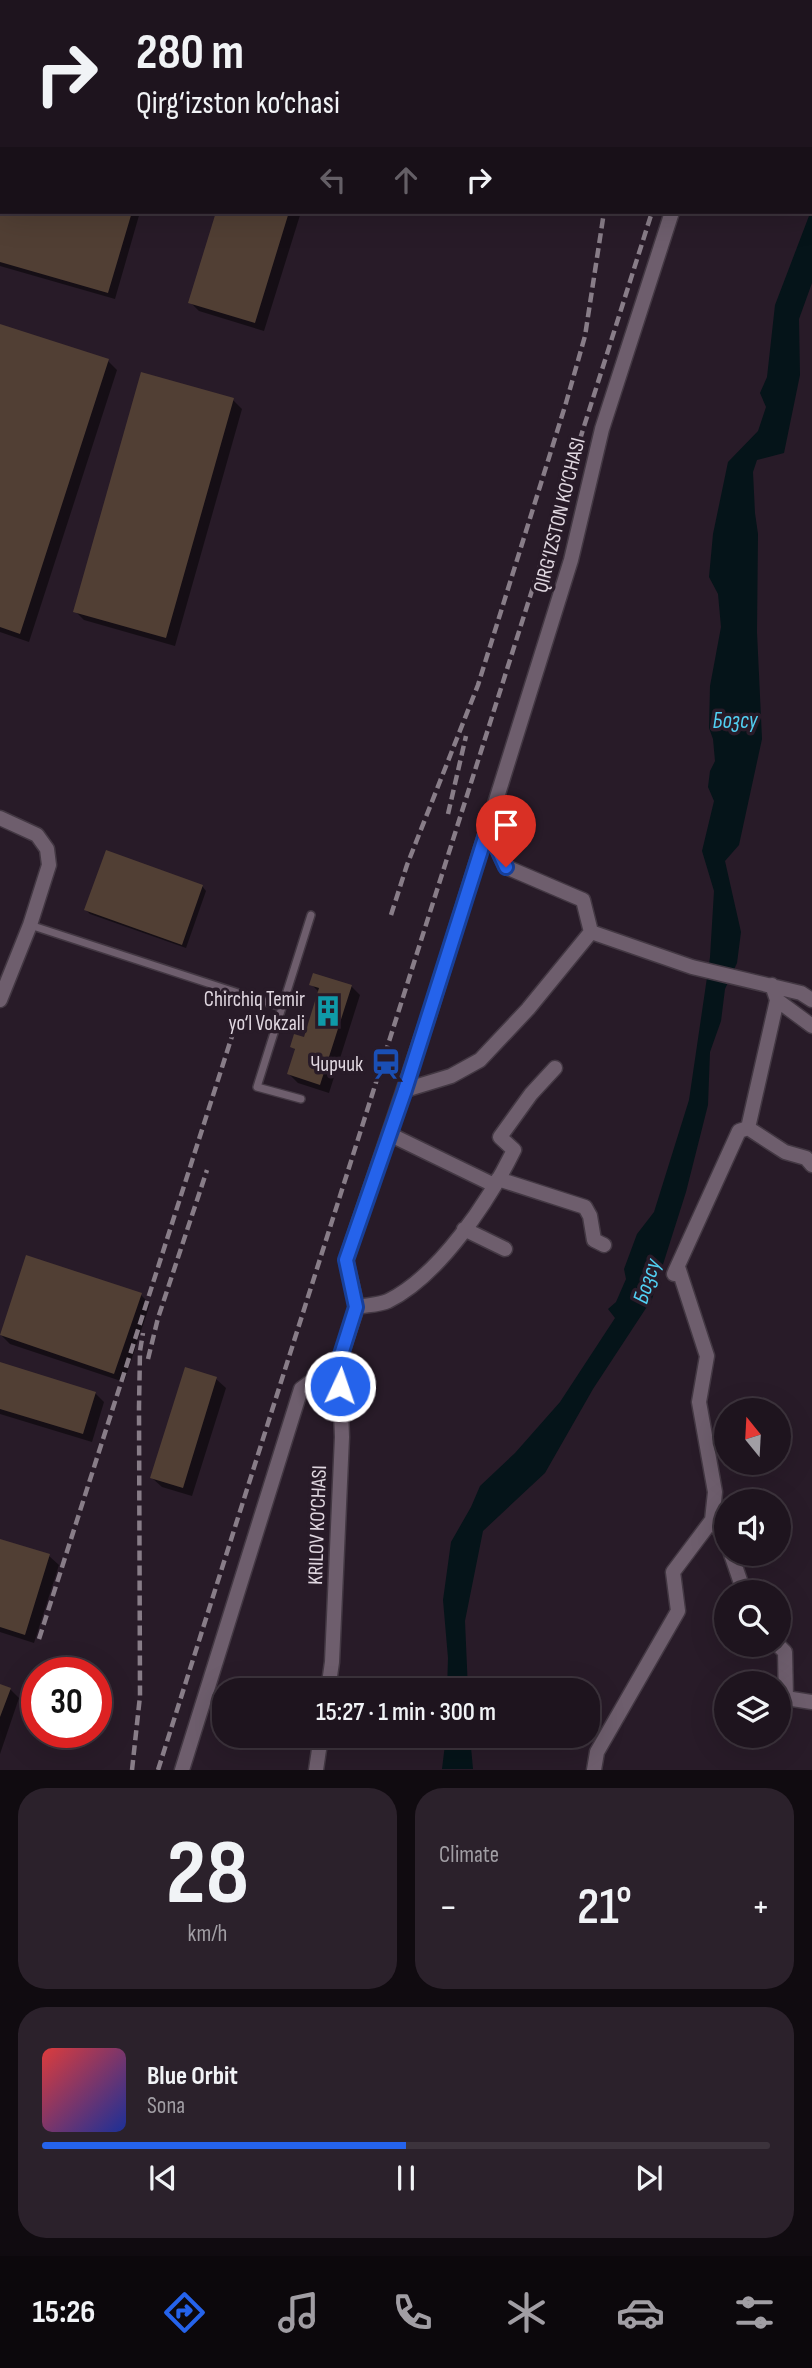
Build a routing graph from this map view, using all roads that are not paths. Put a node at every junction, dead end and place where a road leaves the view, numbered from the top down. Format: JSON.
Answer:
{"nodes":[{"id":1,"x":671,"y":214,"type":"edge"},
{"id":2,"x":0,"y":818,"type":"edge"},
{"id":3,"x":488,"y":828,"type":"junction"},
{"id":4,"x":311,"y":915,"type":"dead end"},
{"id":5,"x":30,"y":925,"type":"junction"},
{"id":6,"x":592,"y":932,"type":"junction"},
{"id":7,"x":772,"y":985,"type":"junction"},
{"id":8,"x":0,"y":1000,"type":"edge"},
{"id":9,"x":777,"y":1000,"type":"junction"},
{"id":10,"x":812,"y":1000,"type":"edge"},
{"id":11,"x":281,"y":1007,"type":"junction"},
{"id":12,"x":812,"y":1026,"type":"edge"},
{"id":13,"x":555,"y":1068,"type":"dead end"},
{"id":14,"x":405,"y":1090,"type":"junction"},
{"id":15,"x":301,"y":1099,"type":"dead end"},
{"id":16,"x":748,"y":1128,"type":"junction"},
{"id":17,"x":389,"y":1134,"type":"junction"},
{"id":18,"x":812,"y":1165,"type":"edge"},
{"id":19,"x":496,"y":1182,"type":"junction"},
{"id":20,"x":464,"y":1230,"type":"junction"},
{"id":21,"x":604,"y":1245,"type":"dead end"},
{"id":22,"x":505,"y":1249,"type":"dead end"},
{"id":23,"x":356,"y":1307,"type":"junction"},
{"id":24,"x":339,"y":1361,"type":"junction"},
{"id":25,"x":712,"y":1520,"type":"junction"},
{"id":26,"x":714,"y":1523,"type":"edge"},
{"id":27,"x":785,"y":1657,"type":"edge"},
{"id":28,"x":330,"y":1678,"type":"edge"},
{"id":29,"x":812,"y":1702,"type":"edge"},
{"id":30,"x":319,"y":1748,"type":"edge"},
{"id":31,"x":182,"y":1769,"type":"edge"},
{"id":32,"x":316,"y":1769,"type":"edge"},
{"id":33,"x":594,"y":1769,"type":"edge"}],
"edges":[{"from":1,"to":3,"type":"street","name":"QIRG‘IZSTON KO‘CHASI"},
{"from":2,"to":5,"type":"street"},
{"from":3,"to":6,"type":"street"},
{"from":3,"to":14,"type":"street","name":"QIRG‘IZSTON KO‘CHASI"},
{"from":4,"to":11,"type":"lane"},
{"from":5,"to":8,"type":"street"},
{"from":5,"to":11,"type":"lane"},
{"from":6,"to":7,"type":"street"},
{"from":6,"to":14,"type":"street"},
{"from":7,"to":9,"type":"street"},
{"from":7,"to":10,"type":"street"},
{"from":9,"to":12,"type":"street"},
{"from":9,"to":16,"type":"street"},
{"from":11,"to":15,"type":"lane"},
{"from":13,"to":19,"type":"street"},
{"from":14,"to":17,"type":"street","name":"QIRG‘IZSTON KO‘CHASI"},
{"from":16,"to":18,"type":"street"},
{"from":16,"to":25,"type":"street"},
{"from":17,"to":19,"type":"street"},
{"from":17,"to":23,"type":"street","name":"QIRG‘IZSTON KO‘CHASI"},
{"from":19,"to":20,"type":"street"},
{"from":19,"to":21,"type":"street"},
{"from":20,"to":22,"type":"street"},
{"from":20,"to":23,"type":"street"},
{"from":23,"to":24,"type":"street","name":"QIRG‘IZSTON KO‘CHASI"},
{"from":24,"to":28,"type":"street","name":"KRILOV KO‘CHASI"},
{"from":24,"to":31,"type":"street"},
{"from":25,"to":26,"type":"street"},
{"from":25,"to":33,"type":"street"},
{"from":27,"to":29,"type":"street"},
{"from":30,"to":32,"type":"street"}]}
